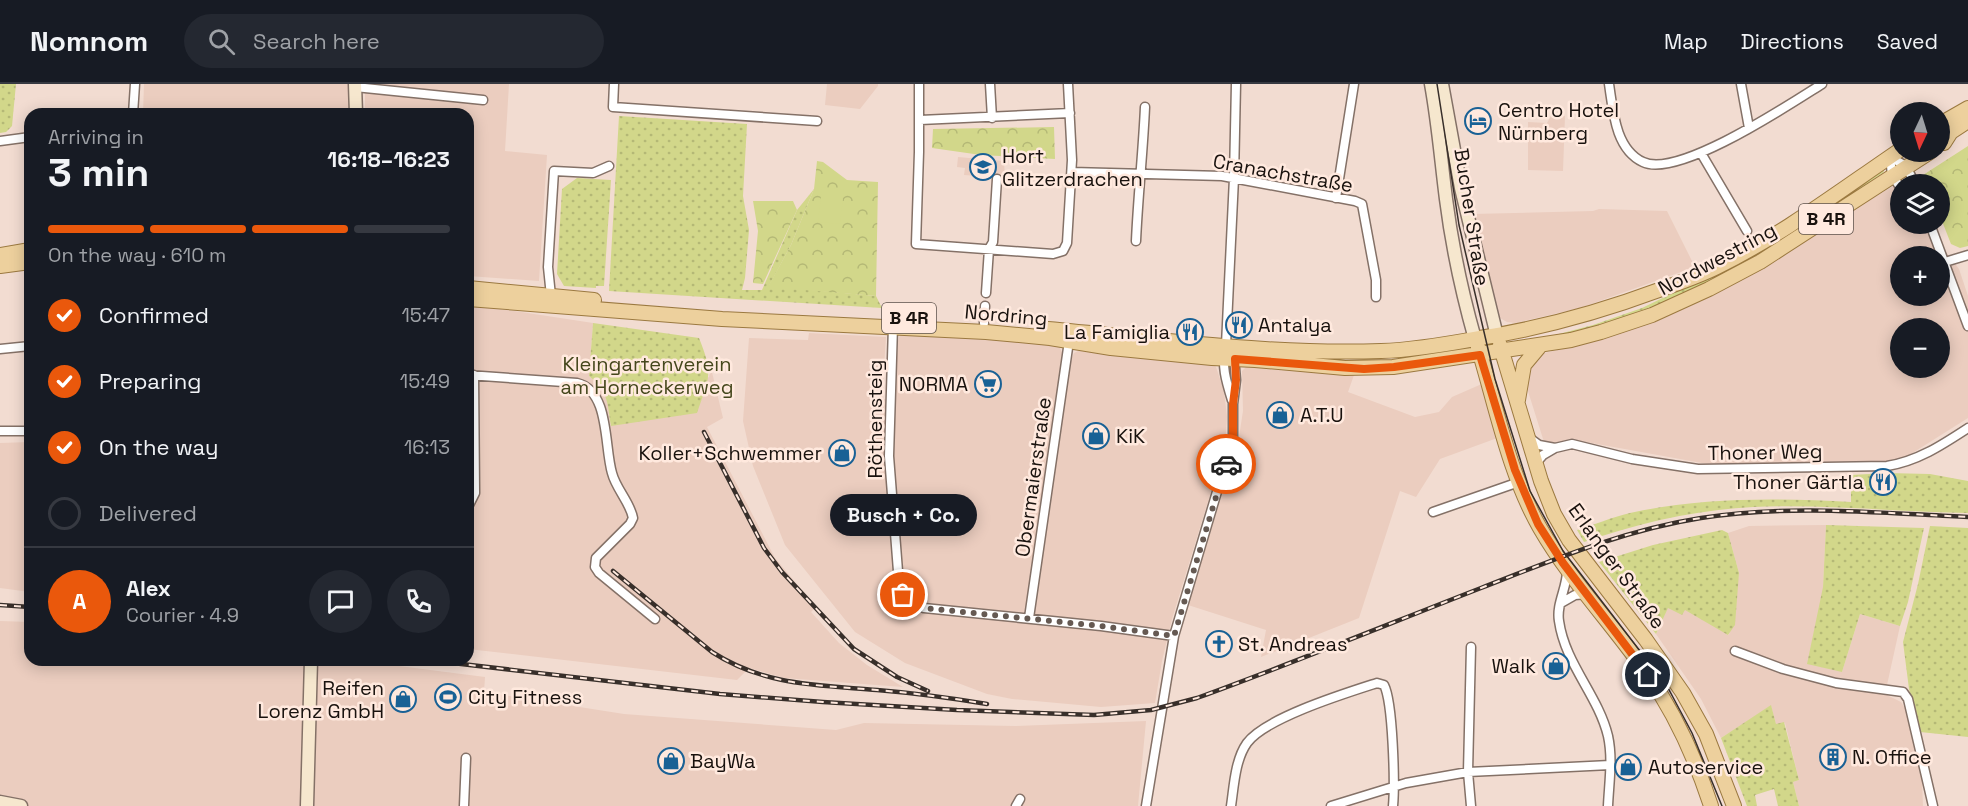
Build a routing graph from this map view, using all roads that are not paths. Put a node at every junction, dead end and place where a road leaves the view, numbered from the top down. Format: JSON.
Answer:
{"nodes":[{"id":1,"x":135,"y":84,"type":"edge"},
{"id":2,"x":614,"y":84,"type":"edge"},
{"id":3,"x":919,"y":84,"type":"edge"},
{"id":4,"x":990,"y":84,"type":"edge"},
{"id":5,"x":1068,"y":84,"type":"edge"},
{"id":6,"x":1236,"y":84,"type":"edge"},
{"id":7,"x":1354,"y":84,"type":"edge"},
{"id":8,"x":1431,"y":84,"type":"edge"},
{"id":9,"x":1442,"y":84,"type":"edge"},
{"id":10,"x":1609,"y":84,"type":"edge"},
{"id":11,"x":1741,"y":84,"type":"edge"},
{"id":12,"x":1822,"y":84,"type":"edge"},
{"id":13,"x":355,"y":86,"type":"edge"},
{"id":14,"x":483,"y":100,"type":"dead end"},
{"id":15,"x":1145,"y":107,"type":"dead end"},
{"id":16,"x":133,"y":108,"type":"edge"},
{"id":17,"x":356,"y":108,"type":"edge"},
{"id":18,"x":1968,"y":108,"type":"edge"},
{"id":19,"x":1070,"y":113,"type":"junction"},
{"id":20,"x":992,"y":118,"type":"junction"},
{"id":21,"x":1950,"y":118,"type":"edge"},
{"id":22,"x":920,"y":120,"type":"junction"},
{"id":23,"x":816,"y":121,"type":"dead end"},
{"id":24,"x":1968,"y":121,"type":"edge"},
{"id":25,"x":1749,"y":128,"type":"junction"},
{"id":26,"x":1968,"y":130,"type":"edge"},
{"id":27,"x":1950,"y":133,"type":"edge"},
{"id":28,"x":24,"y":138,"type":"edge"},
{"id":29,"x":1950,"y":140,"type":"edge"},
{"id":30,"x":0,"y":141,"type":"edge"},
{"id":31,"x":1701,"y":153,"type":"junction"},
{"id":32,"x":1890,"y":156,"type":"edge"},
{"id":33,"x":1903,"y":162,"type":"edge"},
{"id":34,"x":1913,"y":162,"type":"edge"},
{"id":35,"x":609,"y":166,"type":"dead end"},
{"id":36,"x":1906,"y":166,"type":"junction"},
{"id":37,"x":1072,"y":172,"type":"junction"},
{"id":38,"x":1140,"y":174,"type":"junction"},
{"id":39,"x":1894,"y":174,"type":"edge"},
{"id":40,"x":1910,"y":174,"type":"edge"},
{"id":41,"x":1890,"y":176,"type":"edge"},
{"id":42,"x":1234,"y":178,"type":"junction"},
{"id":43,"x":997,"y":179,"type":"dead end"},
{"id":44,"x":1336,"y":198,"type":"junction"},
{"id":45,"x":1747,"y":231,"type":"dead end"},
{"id":46,"x":1136,"y":241,"type":"dead end"},
{"id":47,"x":989,"y":249,"type":"junction"},
{"id":48,"x":24,"y":251,"type":"edge"},
{"id":49,"x":0,"y":255,"type":"edge"},
{"id":50,"x":1968,"y":255,"type":"edge"},
{"id":51,"x":1950,"y":261,"type":"edge"},
{"id":52,"x":24,"y":263,"type":"edge"},
{"id":53,"x":0,"y":266,"type":"edge"},
{"id":54,"x":1950,"y":274,"type":"edge"},
{"id":55,"x":474,"y":289,"type":"edge"},
{"id":56,"x":986,"y":293,"type":"dead end"},
{"id":57,"x":551,"y":296,"type":"junction"},
{"id":58,"x":1376,"y":297,"type":"dead end"},
{"id":59,"x":474,"y":300,"type":"edge"},
{"id":60,"x":985,"y":306,"type":"dead end"},
{"id":61,"x":984,"y":323,"type":"junction"},
{"id":62,"x":893,"y":326,"type":"junction"},
{"id":63,"x":1968,"y":326,"type":"edge"},
{"id":64,"x":1497,"y":336,"type":"junction"},
{"id":65,"x":1475,"y":339,"type":"junction"},
{"id":66,"x":1069,"y":341,"type":"junction"},
{"id":67,"x":1226,"y":345,"type":"junction"},
{"id":68,"x":1540,"y":346,"type":"junction"},
{"id":69,"x":24,"y":347,"type":"edge"},
{"id":70,"x":0,"y":349,"type":"edge"},
{"id":71,"x":1502,"y":352,"type":"junction"},
{"id":72,"x":1480,"y":355,"type":"junction"},
{"id":73,"x":1229,"y":359,"type":"junction"},
{"id":74,"x":474,"y":375,"type":"edge"},
{"id":75,"x":1233,"y":404,"type":"junction"},
{"id":76,"x":1517,"y":405,"type":"junction"},
{"id":77,"x":1968,"y":428,"type":"edge"},
{"id":78,"x":0,"y":431,"type":"edge"},
{"id":79,"x":24,"y":432,"type":"edge"},
{"id":80,"x":1527,"y":435,"type":"junction"},
{"id":81,"x":1555,"y":448,"type":"junction"},
{"id":82,"x":474,"y":463,"type":"edge"},
{"id":83,"x":1535,"y":464,"type":"junction"},
{"id":84,"x":1519,"y":482,"type":"junction"},
{"id":85,"x":474,"y":494,"type":"edge"},
{"id":86,"x":1433,"y":512,"type":"dead end"},
{"id":87,"x":1567,"y":568,"type":"junction"},
{"id":88,"x":1588,"y":594,"type":"junction"},
{"id":89,"x":1561,"y":603,"type":"junction"},
{"id":90,"x":1029,"y":618,"type":"junction"},
{"id":91,"x":655,"y":619,"type":"dead end"},
{"id":92,"x":1174,"y":636,"type":"junction"},
{"id":93,"x":1471,"y":647,"type":"dead end"},
{"id":94,"x":1735,"y":651,"type":"dead end"},
{"id":95,"x":311,"y":666,"type":"edge"},
{"id":96,"x":466,"y":758,"type":"dead end"},
{"id":97,"x":1610,"y":765,"type":"junction"},
{"id":98,"x":1468,"y":772,"type":"junction"},
{"id":99,"x":1394,"y":788,"type":"junction"},
{"id":100,"x":0,"y":802,"type":"edge"},
{"id":101,"x":21,"y":806,"type":"edge"},
{"id":102,"x":307,"y":806,"type":"edge"},
{"id":103,"x":464,"y":806,"type":"edge"},
{"id":104,"x":1146,"y":806,"type":"edge"},
{"id":105,"x":1231,"y":806,"type":"edge"},
{"id":106,"x":1331,"y":806,"type":"edge"},
{"id":107,"x":1394,"y":806,"type":"edge"},
{"id":108,"x":1471,"y":806,"type":"edge"},
{"id":109,"x":1608,"y":806,"type":"edge"},
{"id":110,"x":1711,"y":806,"type":"edge"},
{"id":111,"x":1734,"y":806,"type":"edge"},
{"id":112,"x":1933,"y":806,"type":"edge"}],
"edges":[{"from":1,"to":16,"type":"street"},
{"from":2,"to":23,"type":"street"},
{"from":3,"to":22,"type":"street"},
{"from":4,"to":20,"type":"street"},
{"from":5,"to":19,"type":"street"},
{"from":6,"to":42,"type":"street"},
{"from":7,"to":44,"type":"street"},
{"from":8,"to":65,"type":"main road","name":"Bucher Straße"},
{"from":9,"to":64,"type":"main road","name":"Bucher Straße"},
{"from":10,"to":31,"type":"street"},
{"from":11,"to":25,"type":"street"},
{"from":12,"to":25,"type":"street"},
{"from":13,"to":14,"type":"street"},
{"from":13,"to":17,"type":"main road"},
{"from":15,"to":38,"type":"street"},
{"from":18,"to":21,"type":"main road"},
{"from":19,"to":20,"type":"street"},
{"from":19,"to":37,"type":"street"},
{"from":20,"to":22,"type":"street"},
{"from":22,"to":47,"type":"street"},
{"from":24,"to":27,"type":"main road"},
{"from":25,"to":31,"type":"street"},
{"from":26,"to":29,"type":"main road"},
{"from":28,"to":30,"type":"street"},
{"from":31,"to":45,"type":"street"},
{"from":32,"to":64,"type":"main road","name":"Nordwestring","number":"B 4R"},
{"from":33,"to":36,"type":"street"},
{"from":34,"to":36,"type":"main road","name":"Nordwestring","number":"B 4R"},
{"from":35,"to":57,"type":"street"},
{"from":36,"to":39,"type":"main road","name":"Nordwestring","number":"B 4R"},
{"from":36,"to":40,"type":"street"},
{"from":37,"to":38,"type":"street","name":"Cranachstraße"},
{"from":37,"to":47,"type":"street"},
{"from":38,"to":42,"type":"street","name":"Cranachstraße"},
{"from":38,"to":46,"type":"street"},
{"from":41,"to":68,"type":"main road","name":"Nordwestring","number":"B 4R"},
{"from":42,"to":44,"type":"street","name":"Cranachstraße"},
{"from":42,"to":67,"type":"street"},
{"from":43,"to":47,"type":"street"},
{"from":44,"to":58,"type":"street","name":"Cranachstraße"},
{"from":47,"to":56,"type":"street"},
{"from":48,"to":49,"type":"main road"},
{"from":50,"to":51,"type":"street"},
{"from":52,"to":53,"type":"main road"},
{"from":54,"to":63,"type":"street"},
{"from":55,"to":57,"type":"main road","name":"Nordring","number":"B 4R"},
{"from":57,"to":61,"type":"main road","name":"Nordring","number":"B 4R"},
{"from":59,"to":62,"type":"main road","name":"Nordring","number":"B 4R"},
{"from":60,"to":61,"type":"street"},
{"from":61,"to":67,"type":"main road","name":"Nordring","number":"B 4R"},
{"from":62,"to":66,"type":"main road","name":"Nordring","number":"B 4R"},
{"from":62,"to":90,"type":"street","name":"Röthensteig"},
{"from":64,"to":65,"type":"main road","name":"Nordring","number":"B 4R"},
{"from":64,"to":71,"type":"main road","name":"Erlanger Straße"},
{"from":65,"to":67,"type":"main road","name":"Nordring","number":"B 4R"},
{"from":65,"to":72,"type":"main road","name":"Bucher Straße"},
{"from":66,"to":73,"type":"main road","name":"Nordring","number":"B 4R"},
{"from":66,"to":90,"type":"street","name":"Obermaierstraße"},
{"from":67,"to":73,"type":"street"},
{"from":68,"to":71,"type":"main road","name":"Nordwestring","number":"B 4R"},
{"from":68,"to":76,"type":"main road"},
{"from":69,"to":70,"type":"street"},
{"from":71,"to":72,"type":"main road","name":"Nordring","number":"B 4R"},
{"from":71,"to":76,"type":"main road","name":"Erlanger Straße"},
{"from":72,"to":73,"type":"main road","name":"Nordring","number":"B 4R"},
{"from":72,"to":84,"type":"main road","name":"Erlanger Straße"},
{"from":73,"to":75,"type":"street"},
{"from":73,"to":75,"type":"street"},
{"from":74,"to":91,"type":"street"},
{"from":75,"to":92,"type":"street"},
{"from":76,"to":80,"type":"main road","name":"Erlanger Straße"},
{"from":77,"to":81,"type":"street","name":"Thoner Weg"},
{"from":78,"to":79,"type":"street"},
{"from":80,"to":81,"type":"street","name":"Thoner Weg"},
{"from":80,"to":83,"type":"main road","name":"Erlanger Straße"},
{"from":81,"to":83,"type":"street"},
{"from":82,"to":85,"type":"street"},
{"from":83,"to":111,"type":"main road","name":"Erlanger Straße"},
{"from":84,"to":86,"type":"street"},
{"from":84,"to":87,"type":"main road","name":"Erlanger Straße"},
{"from":87,"to":88,"type":"main road","name":"Erlanger Straße"},
{"from":87,"to":89,"type":"street"},
{"from":88,"to":89,"type":"street"},
{"from":88,"to":110,"type":"main road","name":"Erlanger Straße"},
{"from":89,"to":97,"type":"street"},
{"from":90,"to":92,"type":"street","name":"Röthensteig"},
{"from":92,"to":104,"type":"street"},
{"from":93,"to":98,"type":"street"},
{"from":94,"to":112,"type":"street"},
{"from":95,"to":102,"type":"main road"},
{"from":96,"to":103,"type":"street"},
{"from":97,"to":98,"type":"street"},
{"from":97,"to":109,"type":"street"},
{"from":98,"to":99,"type":"street"},
{"from":98,"to":108,"type":"street"},
{"from":99,"to":105,"type":"street"},
{"from":99,"to":106,"type":"street"},
{"from":99,"to":107,"type":"street"},
{"from":100,"to":101,"type":"main road"}]}
